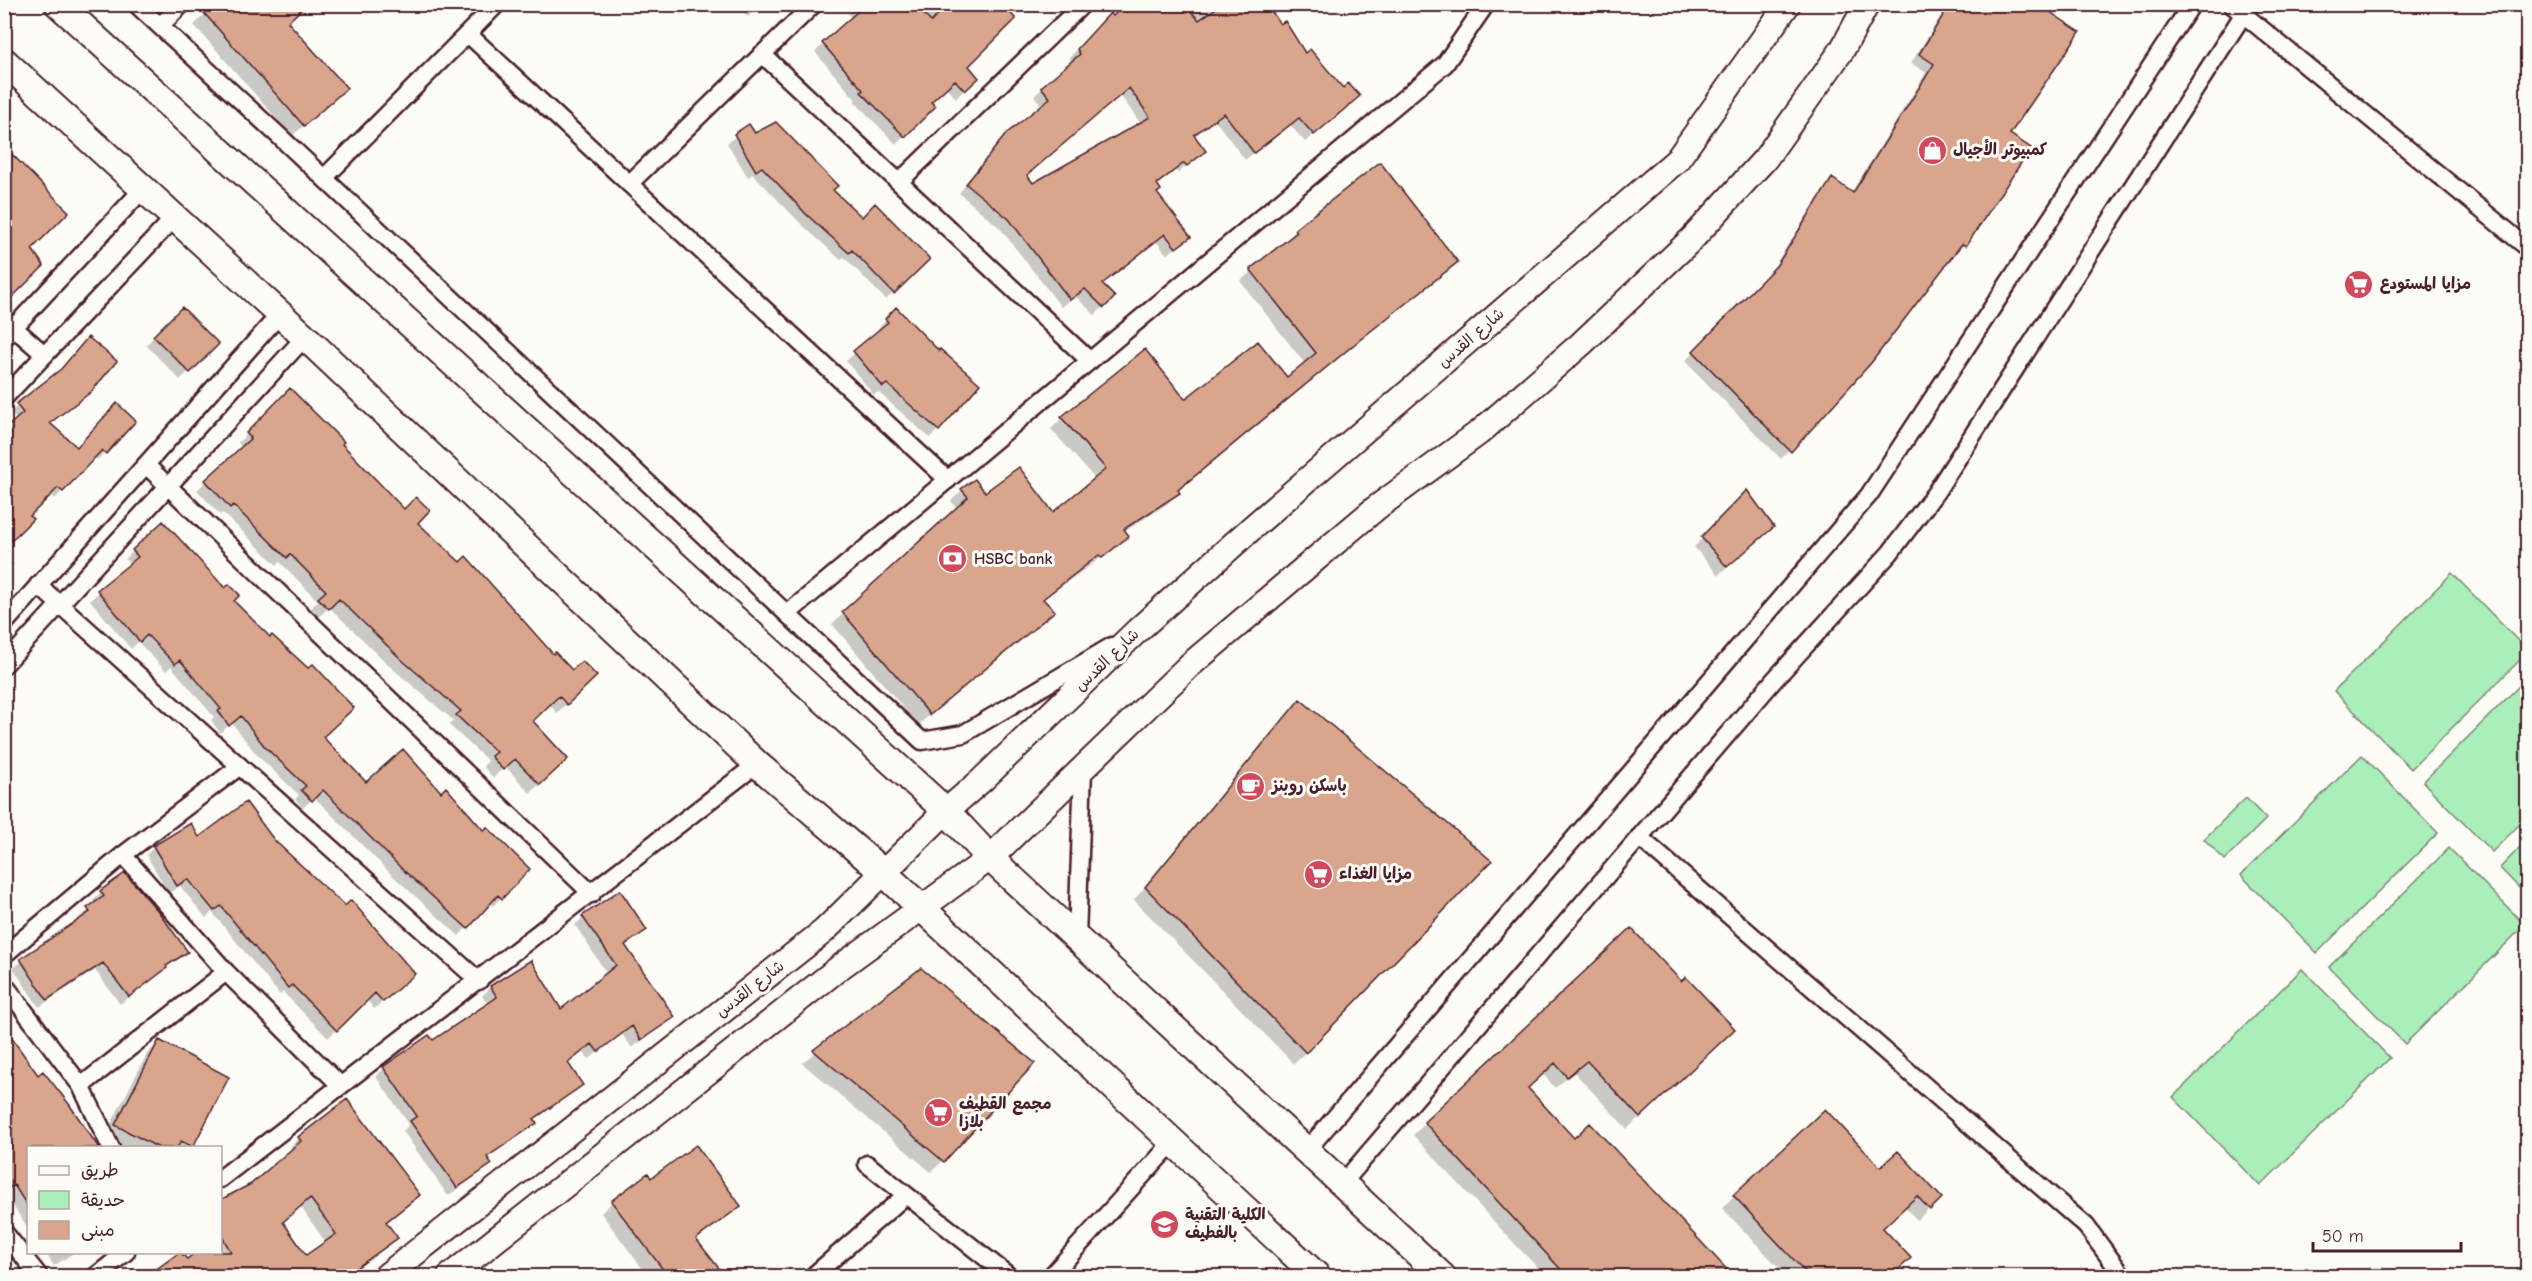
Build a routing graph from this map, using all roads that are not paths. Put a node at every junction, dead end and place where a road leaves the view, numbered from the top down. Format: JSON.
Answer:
{"nodes":[{"id":1,"x":58,"y":4,"type":"edge"},
{"id":2,"x":136,"y":4,"type":"edge"},
{"id":3,"x":182,"y":4,"type":"edge"},
{"id":4,"x":497,"y":4,"type":"edge"},
{"id":5,"x":814,"y":4,"type":"edge"},
{"id":6,"x":1083,"y":4,"type":"edge"},
{"id":7,"x":1788,"y":4,"type":"edge"},
{"id":8,"x":1866,"y":4,"type":"edge"},
{"id":9,"x":2192,"y":4,"type":"edge"},
{"id":10,"x":1481,"y":7,"type":"edge"},
{"id":11,"x":2241,"y":8,"type":"edge"},
{"id":12,"x":160,"y":26,"type":"junction"},
{"id":13,"x":468,"y":34,"type":"junction"},
{"id":14,"x":762,"y":54,"type":"junction"},
{"id":15,"x":4,"y":61,"type":"edge"},
{"id":16,"x":324,"y":178,"type":"junction"},
{"id":17,"x":899,"y":182,"type":"junction"},
{"id":18,"x":629,"y":184,"type":"junction"},
{"id":19,"x":144,"y":188,"type":"junction"},
{"id":20,"x":175,"y":217,"type":"junction"},
{"id":21,"x":2528,"y":248,"type":"edge"},
{"id":22,"x":280,"y":314,"type":"junction"},
{"id":23,"x":8,"y":328,"type":"edge"},
{"id":24,"x":305,"y":338,"type":"junction"},
{"id":25,"x":45,"y":355,"type":"junction"},
{"id":26,"x":1090,"y":361,"type":"junction"},
{"id":27,"x":4,"y":398,"type":"edge"},
{"id":28,"x":146,"y":465,"type":"junction"},
{"id":29,"x":948,"y":480,"type":"junction"},
{"id":30,"x":169,"y":487,"type":"junction"},
{"id":31,"x":38,"y":585,"type":"junction"},
{"id":32,"x":60,"y":604,"type":"junction"},
{"id":33,"x":787,"y":614,"type":"junction"},
{"id":34,"x":4,"y":624,"type":"edge"},
{"id":35,"x":1138,"y":630,"type":"junction"},
{"id":36,"x":4,"y":665,"type":"edge"},
{"id":37,"x":757,"y":764,"type":"junction"},
{"id":38,"x":240,"y":766,"type":"junction"},
{"id":39,"x":1083,"y":769,"type":"junction"},
{"id":40,"x":946,"y":811,"type":"junction"},
{"id":41,"x":1639,"y":837,"type":"junction"},
{"id":42,"x":123,"y":855,"type":"junction"},
{"id":43,"x":990,"y":858,"type":"junction"},
{"id":44,"x":884,"y":873,"type":"junction"},
{"id":45,"x":592,"y":894,"type":"junction"},
{"id":46,"x":921,"y":910,"type":"junction"},
{"id":47,"x":1077,"y":939,"type":"junction"},
{"id":48,"x":4,"y":955,"type":"edge"},
{"id":49,"x":226,"y":972,"type":"junction"},
{"id":50,"x":479,"y":981,"type":"junction"},
{"id":51,"x":4,"y":984,"type":"edge"},
{"id":52,"x":340,"y":1085,"type":"junction"},
{"id":53,"x":81,"y":1086,"type":"junction"},
{"id":54,"x":1172,"y":1143,"type":"junction"},
{"id":55,"x":110,"y":1146,"type":"edge"},
{"id":56,"x":1306,"y":1151,"type":"junction"},
{"id":57,"x":867,"y":1164,"type":"dead end"},
{"id":58,"x":222,"y":1177,"type":"edge"},
{"id":59,"x":1342,"y":1184,"type":"junction"},
{"id":60,"x":906,"y":1195,"type":"junction"},
{"id":61,"x":4,"y":1232,"type":"edge"},
{"id":62,"x":124,"y":1254,"type":"edge"},
{"id":63,"x":39,"y":1276,"type":"edge"},
{"id":64,"x":96,"y":1276,"type":"edge"},
{"id":65,"x":386,"y":1276,"type":"edge"},
{"id":66,"x":450,"y":1276,"type":"edge"},
{"id":67,"x":813,"y":1276,"type":"edge"},
{"id":68,"x":1009,"y":1276,"type":"edge"},
{"id":69,"x":1051,"y":1276,"type":"edge"},
{"id":70,"x":1317,"y":1276,"type":"edge"},
{"id":71,"x":1442,"y":1276,"type":"edge"},
{"id":72,"x":2123,"y":1276,"type":"edge"}],
"edges":[{"from":1,"to":40,"type":"main road"},
{"from":2,"to":12,"type":"street"},
{"from":3,"to":12,"type":"street"},
{"from":4,"to":13,"type":"street"},
{"from":5,"to":14,"type":"street"},
{"from":6,"to":17,"type":"street"},
{"from":7,"to":35,"type":"main road","name":"شارع القدس"},
{"from":8,"to":39,"type":"main road"},
{"from":9,"to":56,"type":"street"},
{"from":10,"to":26,"type":"street"},
{"from":11,"to":21,"type":"street"},
{"from":11,"to":41,"type":"street"},
{"from":12,"to":16,"type":"street"},
{"from":13,"to":16,"type":"street"},
{"from":13,"to":18,"type":"street"},
{"from":14,"to":17,"type":"street"},
{"from":14,"to":18,"type":"street"},
{"from":15,"to":19,"type":"main road"},
{"from":16,"to":33,"type":"street"},
{"from":17,"to":26,"type":"street"},
{"from":18,"to":29,"type":"street"},
{"from":19,"to":20,"type":"main road"},
{"from":19,"to":23,"type":"street"},
{"from":20,"to":22,"type":"main road"},
{"from":20,"to":25,"type":"street"},
{"from":22,"to":24,"type":"main road"},
{"from":22,"to":28,"type":"street"},
{"from":23,"to":25,"type":"street"},
{"from":24,"to":30,"type":"street"},
{"from":24,"to":37,"type":"main road"},
{"from":25,"to":27,"type":"street"},
{"from":26,"to":29,"type":"street"},
{"from":28,"to":30,"type":"street"},
{"from":28,"to":31,"type":"street"},
{"from":29,"to":33,"type":"street"},
{"from":30,"to":32,"type":"street"},
{"from":30,"to":45,"type":"street"},
{"from":31,"to":32,"type":"street"},
{"from":31,"to":34,"type":"street"},
{"from":32,"to":36,"type":"street"},
{"from":32,"to":38,"type":"street"},
{"from":33,"to":35,"type":"street"},
{"from":35,"to":40,"type":"main road","name":"شارع القدس"},
{"from":37,"to":44,"type":"main road"},
{"from":37,"to":45,"type":"street"},
{"from":38,"to":42,"type":"street"},
{"from":38,"to":50,"type":"street"},
{"from":39,"to":43,"type":"main road"},
{"from":39,"to":47,"type":"street"},
{"from":40,"to":43,"type":"main road"},
{"from":40,"to":44,"type":"main road","name":"شارع القدس"},
{"from":41,"to":59,"type":"street"},
{"from":41,"to":72,"type":"street"},
{"from":42,"to":48,"type":"street"},
{"from":42,"to":49,"type":"street"},
{"from":43,"to":46,"type":"main road"},
{"from":43,"to":47,"type":"main road"},
{"from":44,"to":46,"type":"main road"},
{"from":44,"to":65,"type":"main road","name":"شارع القدس"},
{"from":45,"to":50,"type":"street"},
{"from":46,"to":54,"type":"main road"},
{"from":46,"to":66,"type":"main road"},
{"from":47,"to":56,"type":"main road"},
{"from":49,"to":52,"type":"street"},
{"from":49,"to":53,"type":"street"},
{"from":50,"to":52,"type":"street"},
{"from":51,"to":53,"type":"street"},
{"from":52,"to":58,"type":"street"},
{"from":53,"to":55,"type":"street"},
{"from":54,"to":69,"type":"street"},
{"from":54,"to":70,"type":"main road"},
{"from":56,"to":59,"type":"main road"},
{"from":57,"to":60,"type":"street"},
{"from":59,"to":71,"type":"main road"},
{"from":60,"to":67,"type":"street"},
{"from":60,"to":68,"type":"street"},
{"from":61,"to":63,"type":"street"},
{"from":62,"to":64,"type":"street"}]}
